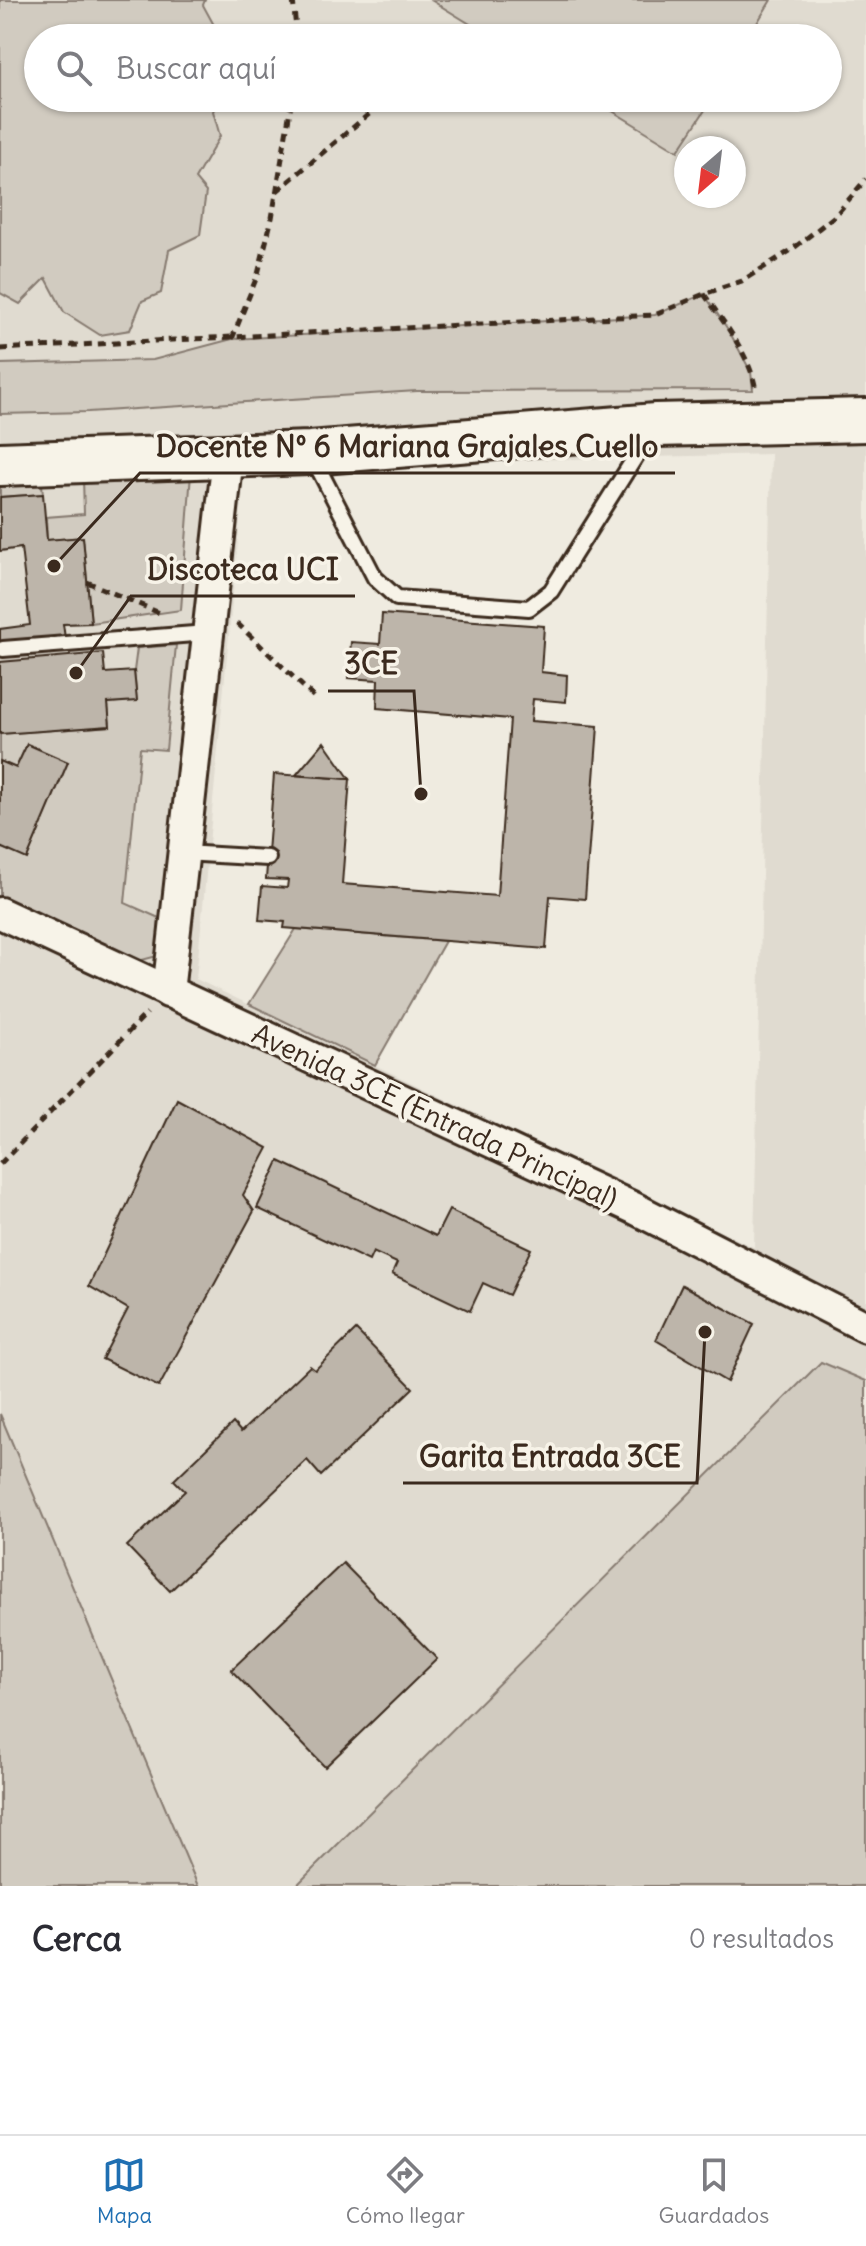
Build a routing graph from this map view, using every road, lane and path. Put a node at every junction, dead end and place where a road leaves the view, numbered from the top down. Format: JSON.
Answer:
{"nodes":[{"id":1,"x":293,"y":0,"type":"edge"},
{"id":2,"x":296,"y":24,"type":"edge"},
{"id":3,"x":290,"y":112,"type":"edge"},
{"id":4,"x":371,"y":112,"type":"edge"},
{"id":5,"x":866,"y":179,"type":"edge"},
{"id":6,"x":277,"y":191,"type":"junction"},
{"id":7,"x":704,"y":294,"type":"junction"},
{"id":8,"x":232,"y":339,"type":"junction"},
{"id":9,"x":0,"y":349,"type":"edge"},
{"id":10,"x":866,"y":420,"type":"edge"},
{"id":11,"x":761,"y":423,"type":"junction"},
{"id":12,"x":656,"y":425,"type":"junction"},
{"id":13,"x":310,"y":453,"type":"junction"},
{"id":14,"x":228,"y":456,"type":"junction"},
{"id":15,"x":0,"y":464,"type":"edge"},
{"id":16,"x":87,"y":582,"type":"dead end"},
{"id":17,"x":211,"y":597,"type":"junction"},
{"id":18,"x":207,"y":633,"type":"junction"},
{"id":19,"x":3,"y":649,"type":"dead end"},
{"id":20,"x":315,"y":698,"type":"dead end"},
{"id":21,"x":183,"y":853,"type":"junction"},
{"id":22,"x":268,"y":858,"type":"dead end"},
{"id":23,"x":0,"y":913,"type":"edge"},
{"id":24,"x":168,"y":992,"type":"junction"},
{"id":25,"x":0,"y":1164,"type":"edge"},
{"id":26,"x":866,"y":1327,"type":"edge"}],
"edges":[{"from":1,"to":2,"type":"path"},
{"from":3,"to":6,"type":"path"},
{"from":4,"to":6,"type":"path"},
{"from":5,"to":7,"type":"path"},
{"from":6,"to":8,"type":"path"},
{"from":7,"to":8,"type":"path"},
{"from":7,"to":11,"type":"path"},
{"from":8,"to":9,"type":"path"},
{"from":10,"to":11,"type":"street"},
{"from":11,"to":12,"type":"street"},
{"from":12,"to":13,"type":"street"},
{"from":12,"to":13,"type":"lane"},
{"from":13,"to":14,"type":"street"},
{"from":14,"to":15,"type":"street"},
{"from":14,"to":17,"type":"street"},
{"from":16,"to":18,"type":"path"},
{"from":17,"to":18,"type":"street"},
{"from":17,"to":20,"type":"path"},
{"from":18,"to":19,"type":"lane"},
{"from":18,"to":21,"type":"street"},
{"from":21,"to":22,"type":"lane"},
{"from":21,"to":24,"type":"street"},
{"from":23,"to":24,"type":"street","name":"Avenida 3CE (Entrada Principal)"},
{"from":24,"to":25,"type":"path"},
{"from":24,"to":26,"type":"street","name":"Avenida 3CE (Entrada Principal)"}]}
